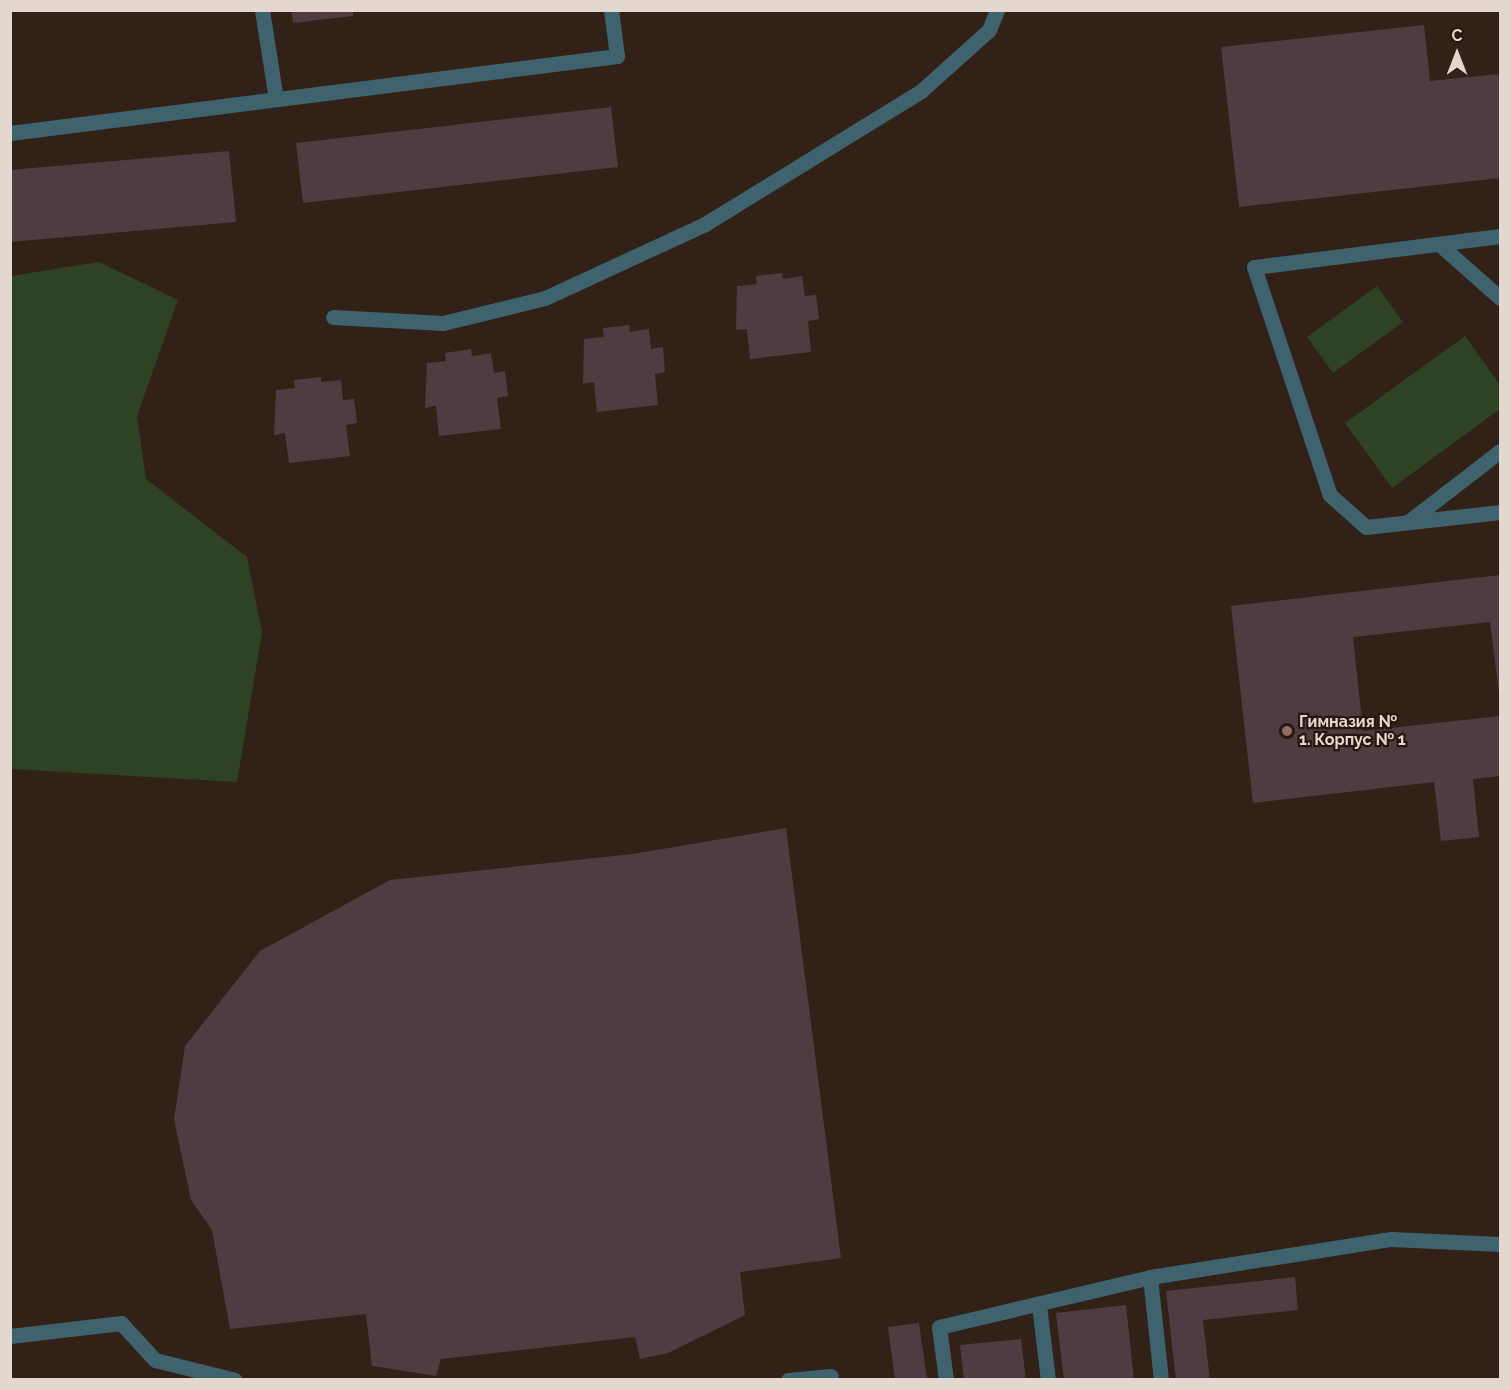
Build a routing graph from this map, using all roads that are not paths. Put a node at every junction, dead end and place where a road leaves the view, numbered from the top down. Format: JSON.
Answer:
{"nodes":[{"id":1,"x":262,"y":10,"type":"edge"},
{"id":2,"x":611,"y":10,"type":"edge"},
{"id":3,"x":997,"y":10,"type":"edge"},
{"id":4,"x":276,"y":99,"type":"junction"},
{"id":5,"x":10,"y":133,"type":"edge"},
{"id":6,"x":1500,"y":236,"type":"edge"},
{"id":7,"x":1439,"y":244,"type":"junction"},
{"id":8,"x":1500,"y":298,"type":"edge"},
{"id":9,"x":333,"y":317,"type":"dead end"},
{"id":10,"x":1500,"y":451,"type":"edge"},
{"id":11,"x":1500,"y":512,"type":"edge"},
{"id":12,"x":1408,"y":522,"type":"junction"},
{"id":13,"x":1500,"y":1244,"type":"edge"},
{"id":14,"x":1150,"y":1277,"type":"junction"},
{"id":15,"x":1039,"y":1305,"type":"junction"},
{"id":16,"x":10,"y":1336,"type":"edge"},
{"id":17,"x":831,"y":1376,"type":"dead end"},
{"id":18,"x":236,"y":1380,"type":"edge"},
{"id":19,"x":788,"y":1380,"type":"edge"},
{"id":20,"x":946,"y":1380,"type":"edge"},
{"id":21,"x":1048,"y":1380,"type":"edge"},
{"id":22,"x":1161,"y":1380,"type":"edge"}],
"edges":[{"from":1,"to":4,"type":"lane"},
{"from":2,"to":4,"type":"lane"},
{"from":3,"to":9,"type":"lane"},
{"from":4,"to":5,"type":"lane"},
{"from":6,"to":7,"type":"lane"},
{"from":7,"to":8,"type":"lane"},
{"from":7,"to":12,"type":"lane"},
{"from":10,"to":12,"type":"lane"},
{"from":11,"to":12,"type":"lane"},
{"from":13,"to":14,"type":"lane"},
{"from":14,"to":15,"type":"lane"},
{"from":14,"to":22,"type":"lane"},
{"from":15,"to":20,"type":"lane"},
{"from":15,"to":21,"type":"lane"},
{"from":16,"to":18,"type":"lane"},
{"from":17,"to":19,"type":"lane"}]}
